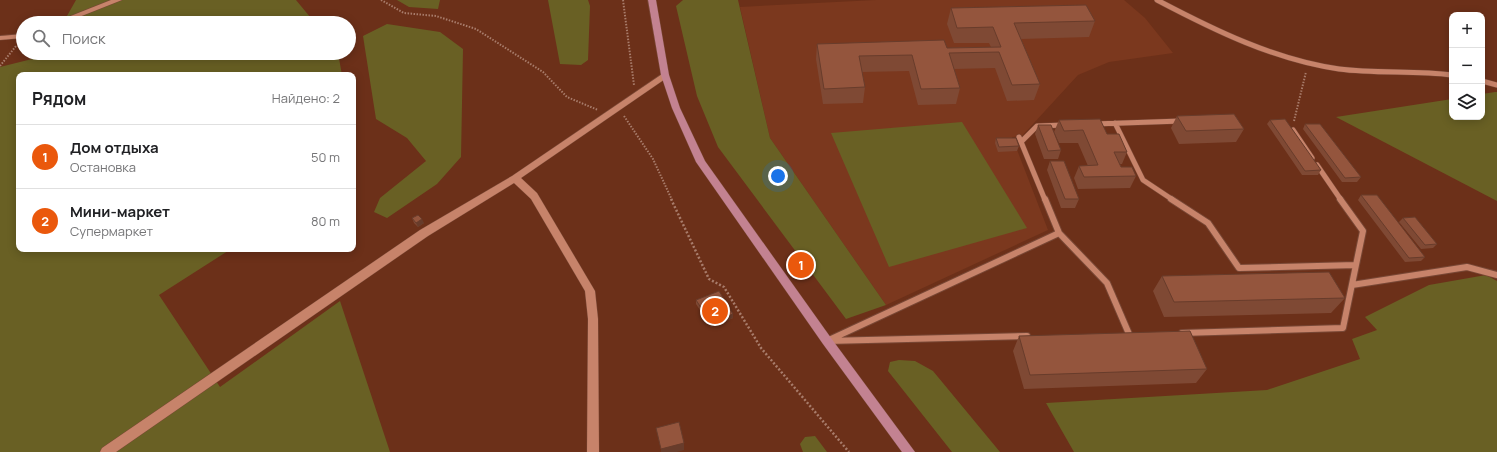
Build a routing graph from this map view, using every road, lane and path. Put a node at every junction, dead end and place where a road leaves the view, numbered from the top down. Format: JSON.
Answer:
{"nodes":[{"id":1,"x":118,"y":0,"type":"edge"},
{"id":2,"x":381,"y":0,"type":"edge"},
{"id":3,"x":623,"y":0,"type":"edge"},
{"id":4,"x":652,"y":0,"type":"edge"},
{"id":5,"x":1157,"y":0,"type":"edge"},
{"id":6,"x":76,"y":16,"type":"edge"},
{"id":7,"x":16,"y":37,"type":"edge"},
{"id":8,"x":0,"y":38,"type":"edge"},
{"id":9,"x":16,"y":46,"type":"edge"},
{"id":10,"x":1308,"y":62,"type":"junction"},
{"id":11,"x":0,"y":66,"type":"edge"},
{"id":12,"x":666,"y":75,"type":"junction"},
{"id":13,"x":1449,"y":75,"type":"edge"},
{"id":14,"x":1485,"y":82,"type":"edge"},
{"id":15,"x":1497,"y":85,"type":"edge"},
{"id":16,"x":635,"y":96,"type":"junction"},
{"id":17,"x":618,"y":107,"type":"junction"},
{"id":18,"x":608,"y":114,"type":"junction"},
{"id":19,"x":1184,"y":121,"type":"edge"},
{"id":20,"x":1115,"y":123,"type":"junction"},
{"id":21,"x":1084,"y":124,"type":"edge"},
{"id":22,"x":1068,"y":125,"type":"edge"},
{"id":23,"x":1293,"y":130,"type":"joint"},
{"id":24,"x":515,"y":178,"type":"junction"},
{"id":25,"x":1059,"y":233,"type":"junction"},
{"id":26,"x":1356,"y":265,"type":"junction"},
{"id":27,"x":1497,"y":275,"type":"edge"},
{"id":28,"x":1352,"y":285,"type":"junction"},
{"id":29,"x":1177,"y":333,"type":"edge"},
{"id":30,"x":1122,"y":334,"type":"edge"},
{"id":31,"x":1129,"y":334,"type":"junction"},
{"id":32,"x":1137,"y":334,"type":"edge"},
{"id":33,"x":1038,"y":336,"type":"edge"},
{"id":34,"x":827,"y":341,"type":"junction"},
{"id":35,"x":106,"y":452,"type":"edge"},
{"id":36,"x":593,"y":452,"type":"edge"},
{"id":37,"x":849,"y":452,"type":"edge"},
{"id":38,"x":909,"y":452,"type":"edge"}],
"edges":[{"from":1,"to":6,"type":"street"},
{"from":2,"to":18,"type":"path"},
{"from":3,"to":16,"type":"path"},
{"from":4,"to":12,"type":"main road"},
{"from":5,"to":10,"type":"lane"},
{"from":7,"to":8,"type":"street"},
{"from":9,"to":11,"type":"path"},
{"from":10,"to":13,"type":"lane"},
{"from":10,"to":23,"type":"path"},
{"from":12,"to":16,"type":"street"},
{"from":12,"to":34,"type":"main road"},
{"from":14,"to":15,"type":"lane"},
{"from":16,"to":17,"type":"street"},
{"from":17,"to":18,"type":"street"},
{"from":17,"to":37,"type":"path"},
{"from":18,"to":24,"type":"street"},
{"from":19,"to":20,"type":"lane"},
{"from":20,"to":21,"type":"lane"},
{"from":20,"to":26,"type":"lane"},
{"from":22,"to":25,"type":"lane"},
{"from":23,"to":26,"type":"lane"},
{"from":24,"to":35,"type":"street"},
{"from":24,"to":36,"type":"street"},
{"from":25,"to":31,"type":"lane"},
{"from":25,"to":34,"type":"lane"},
{"from":26,"to":28,"type":"lane"},
{"from":27,"to":28,"type":"lane"},
{"from":28,"to":29,"type":"lane"},
{"from":30,"to":31,"type":"lane"},
{"from":31,"to":32,"type":"lane"},
{"from":33,"to":34,"type":"lane"},
{"from":34,"to":38,"type":"main road"}]}
